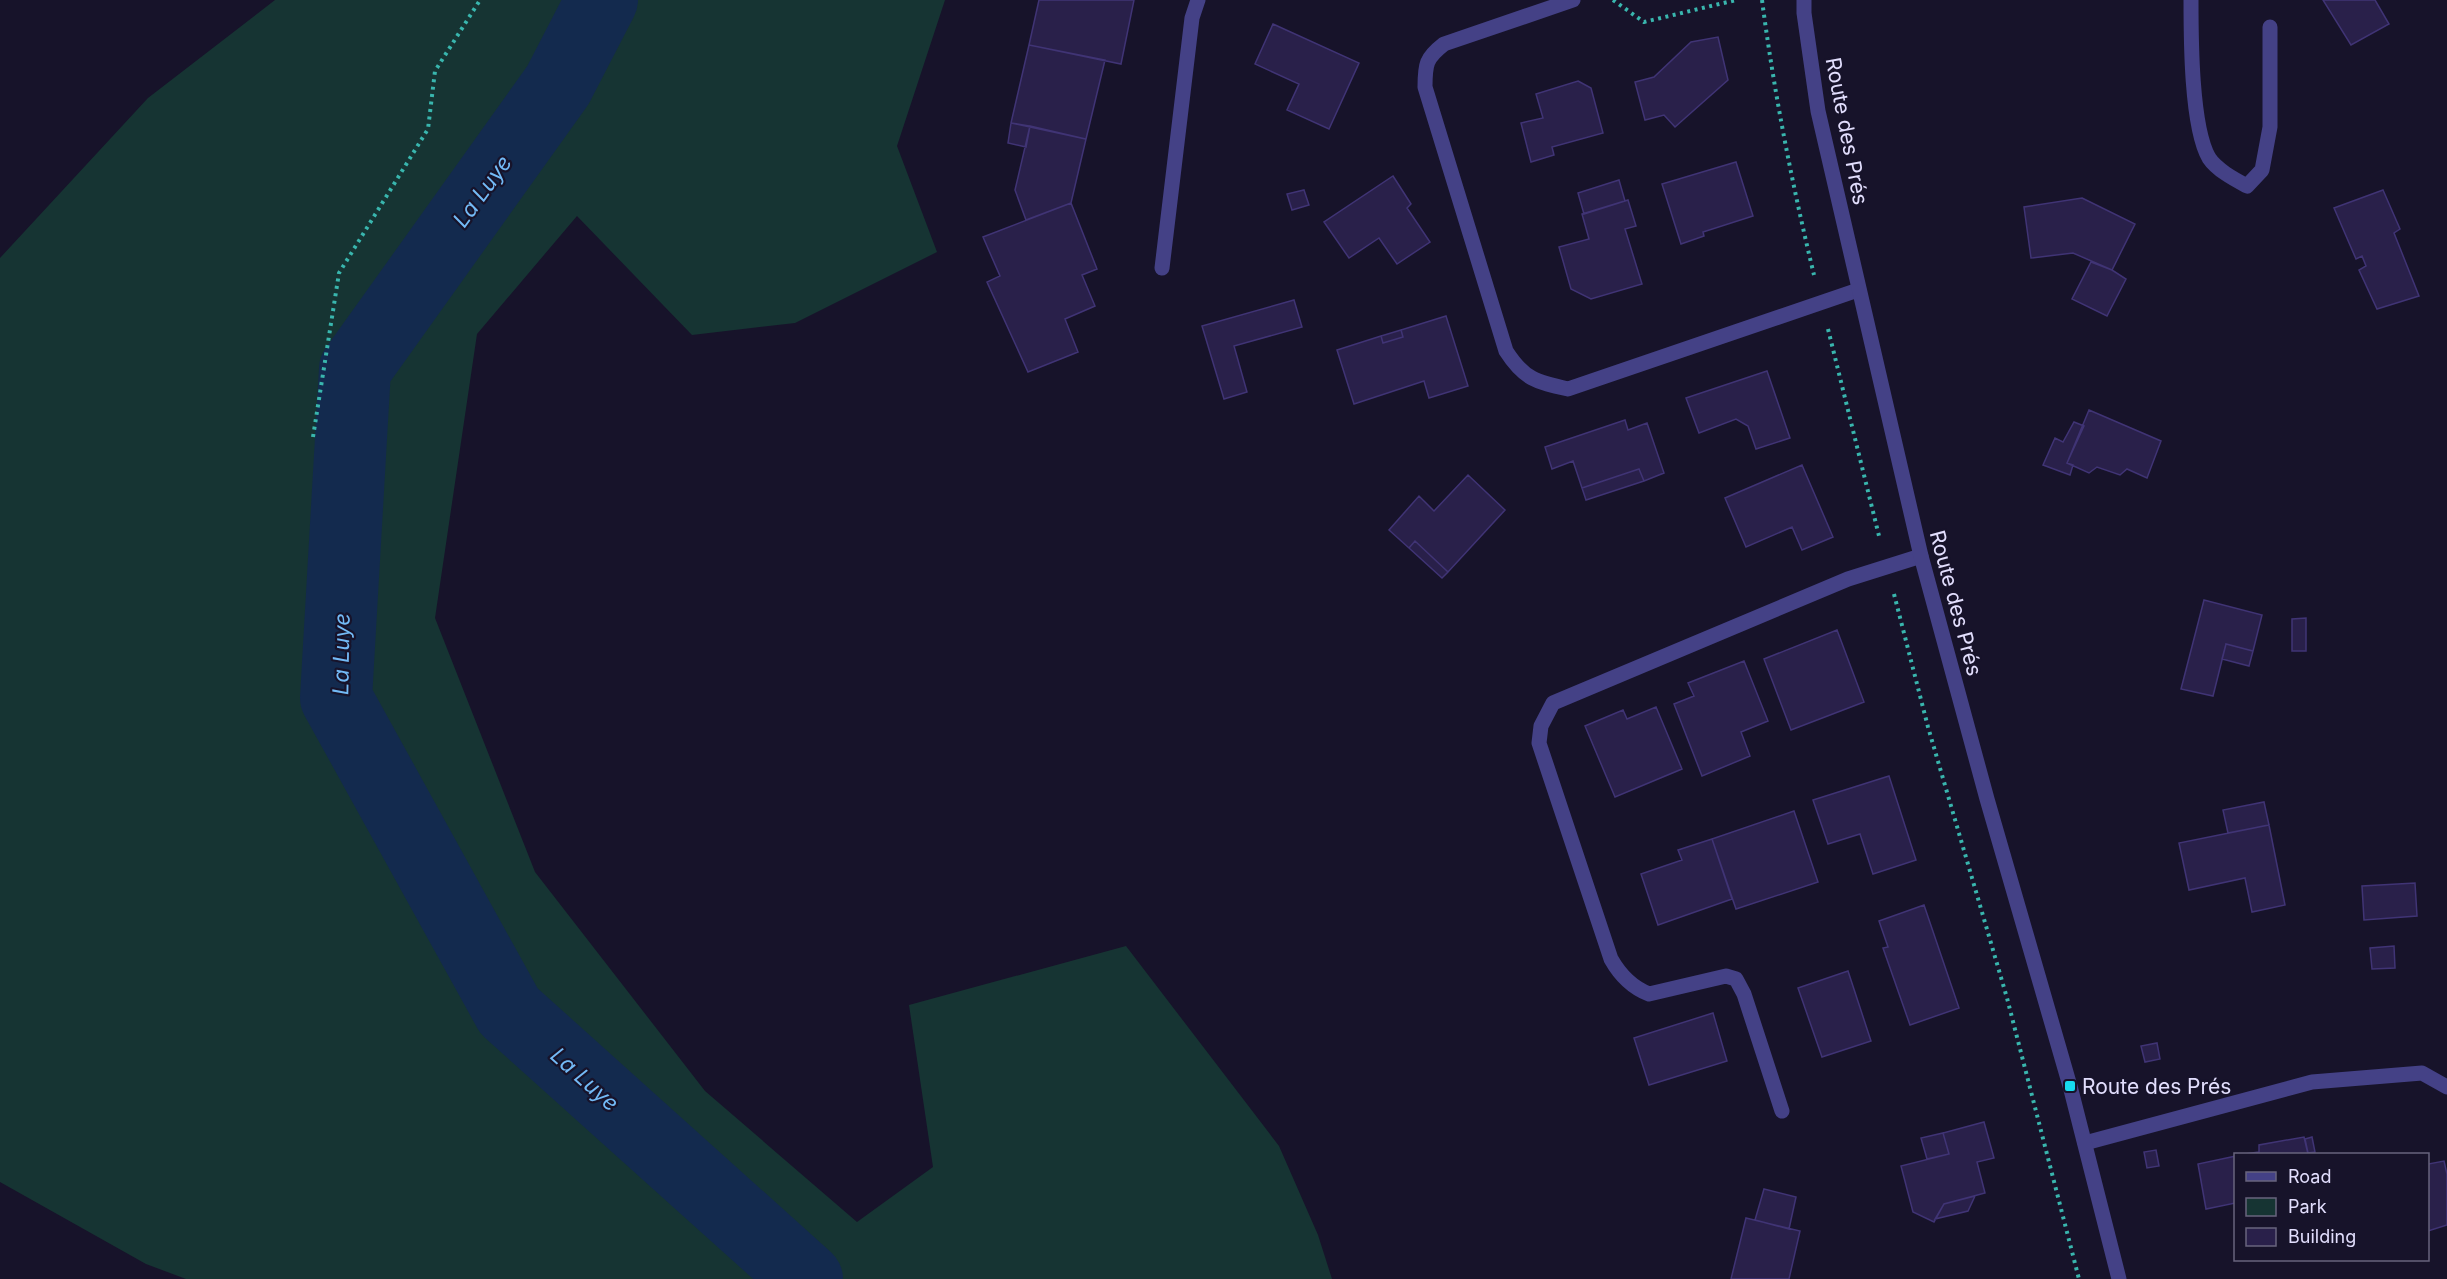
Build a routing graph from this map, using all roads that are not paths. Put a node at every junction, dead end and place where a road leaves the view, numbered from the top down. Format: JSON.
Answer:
{"nodes":[{"id":1,"x":1198,"y":0,"type":"edge"},
{"id":2,"x":1573,"y":0,"type":"edge"},
{"id":3,"x":1804,"y":0,"type":"edge"},
{"id":4,"x":2190,"y":0,"type":"edge"},
{"id":5,"x":2270,"y":27,"type":"dead end"},
{"id":6,"x":1162,"y":268,"type":"dead end"},
{"id":7,"x":1858,"y":290,"type":"junction"},
{"id":8,"x":1921,"y":556,"type":"junction"},
{"id":9,"x":2447,"y":1087,"type":"edge"},
{"id":10,"x":1782,"y":1111,"type":"dead end"},
{"id":11,"x":2085,"y":1143,"type":"junction"},
{"id":12,"x":2119,"y":1279,"type":"edge"}],
"edges":[{"from":1,"to":6,"type":"street"},
{"from":2,"to":7,"type":"street"},
{"from":3,"to":7,"type":"street","name":"Route des Prés"},
{"from":4,"to":5,"type":"street"},
{"from":7,"to":8,"type":"street","name":"Route des Prés"},
{"from":8,"to":10,"type":"street"},
{"from":8,"to":11,"type":"street","name":"Route des Prés"},
{"from":9,"to":11,"type":"street"},
{"from":11,"to":12,"type":"street","name":"Route des Prés"}]}
